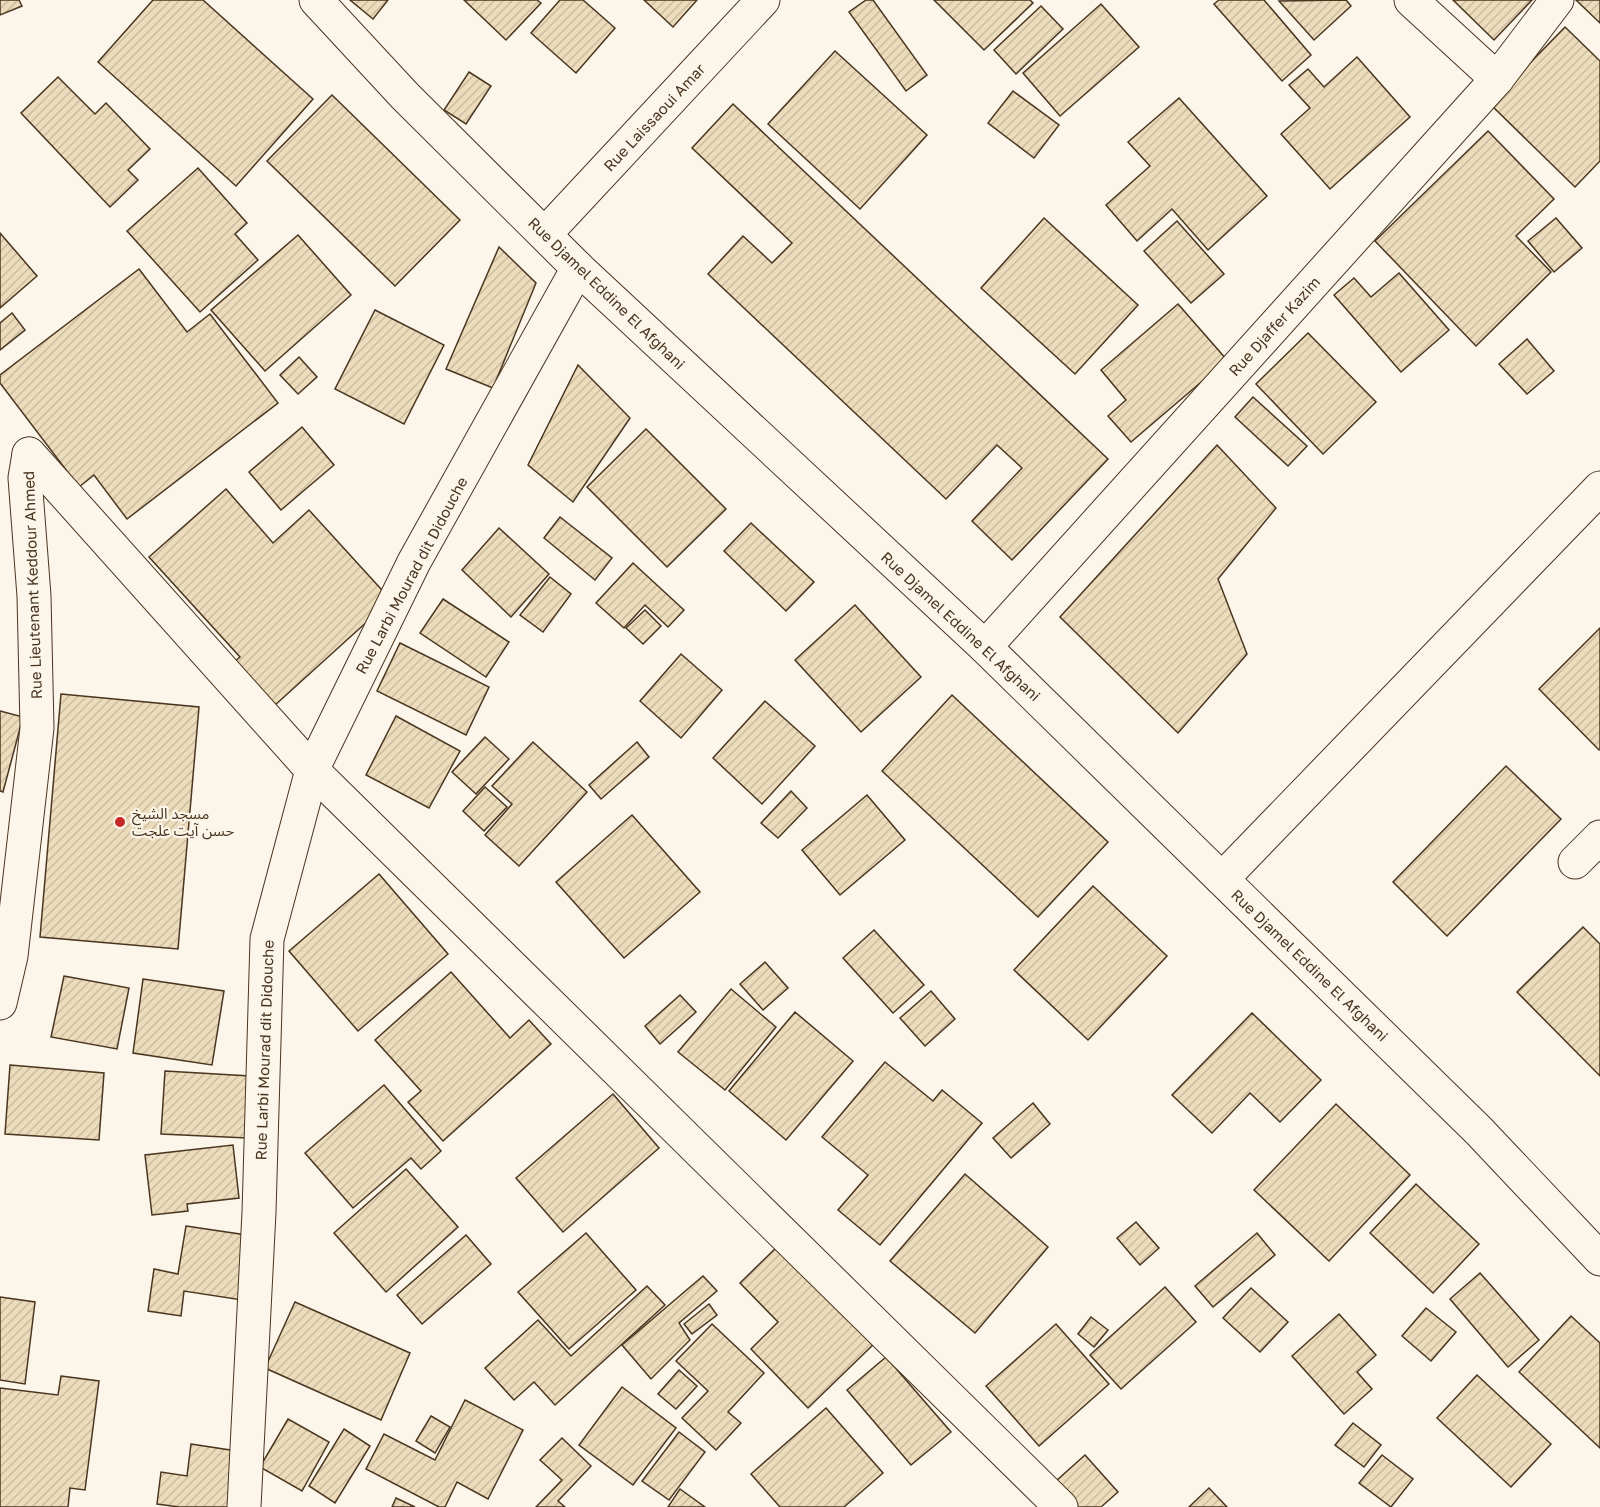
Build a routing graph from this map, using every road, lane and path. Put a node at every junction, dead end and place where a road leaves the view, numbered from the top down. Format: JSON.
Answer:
{"nodes":[{"id":1,"x":316,"y":0,"type":"edge"},
{"id":2,"x":763,"y":0,"type":"edge"},
{"id":3,"x":1411,"y":0,"type":"edge"},
{"id":4,"x":1557,"y":0,"type":"edge"},
{"id":5,"x":1497,"y":79,"type":"junction"},
{"id":6,"x":545,"y":234,"type":"junction"},
{"id":7,"x":578,"y":268,"type":"junction"},
{"id":8,"x":1600,"y":488,"type":"edge"},
{"id":9,"x":985,"y":647,"type":"junction"},
{"id":10,"x":312,"y":770,"type":"junction"},
{"id":11,"x":1600,"y":837,"type":"edge"},
{"id":12,"x":1575,"y":862,"type":"dead end"},
{"id":13,"x":1222,"y":879,"type":"junction"},
{"id":14,"x":0,"y":1003,"type":"edge"},
{"id":15,"x":1600,"y":1259,"type":"edge"},
{"id":16,"x":244,"y":1507,"type":"edge"},
{"id":17,"x":1061,"y":1507,"type":"edge"}],
"edges":[{"from":1,"to":6,"type":"street","name":"Rue Djamel Eddine El Afghani"},
{"from":2,"to":6,"type":"street","name":"Rue Laissaoui Amar"},
{"from":3,"to":5,"type":"street"},
{"from":4,"to":5,"type":"street","name":"Rue Djaffer Kazim"},
{"from":5,"to":9,"type":"street","name":"Rue Djaffer Kazim"},
{"from":6,"to":7,"type":"street","name":"Rue Djamel Eddine El Afghani"},
{"from":7,"to":9,"type":"street","name":"Rue Djamel Eddine El Afghani"},
{"from":7,"to":10,"type":"street","name":"Rue Larbi Mourad dit Didouche"},
{"from":8,"to":13,"type":"street"},
{"from":9,"to":13,"type":"street","name":"Rue Djamel Eddine El Afghani"},
{"from":10,"to":14,"type":"street","name":"Rue Lieutenant Keddour Ahmed"},
{"from":10,"to":16,"type":"street","name":"Rue Larbi Mourad dit Didouche"},
{"from":10,"to":17,"type":"street"},
{"from":11,"to":12,"type":"street"},
{"from":13,"to":15,"type":"street","name":"Rue Djamel Eddine El Afghani"}]}
